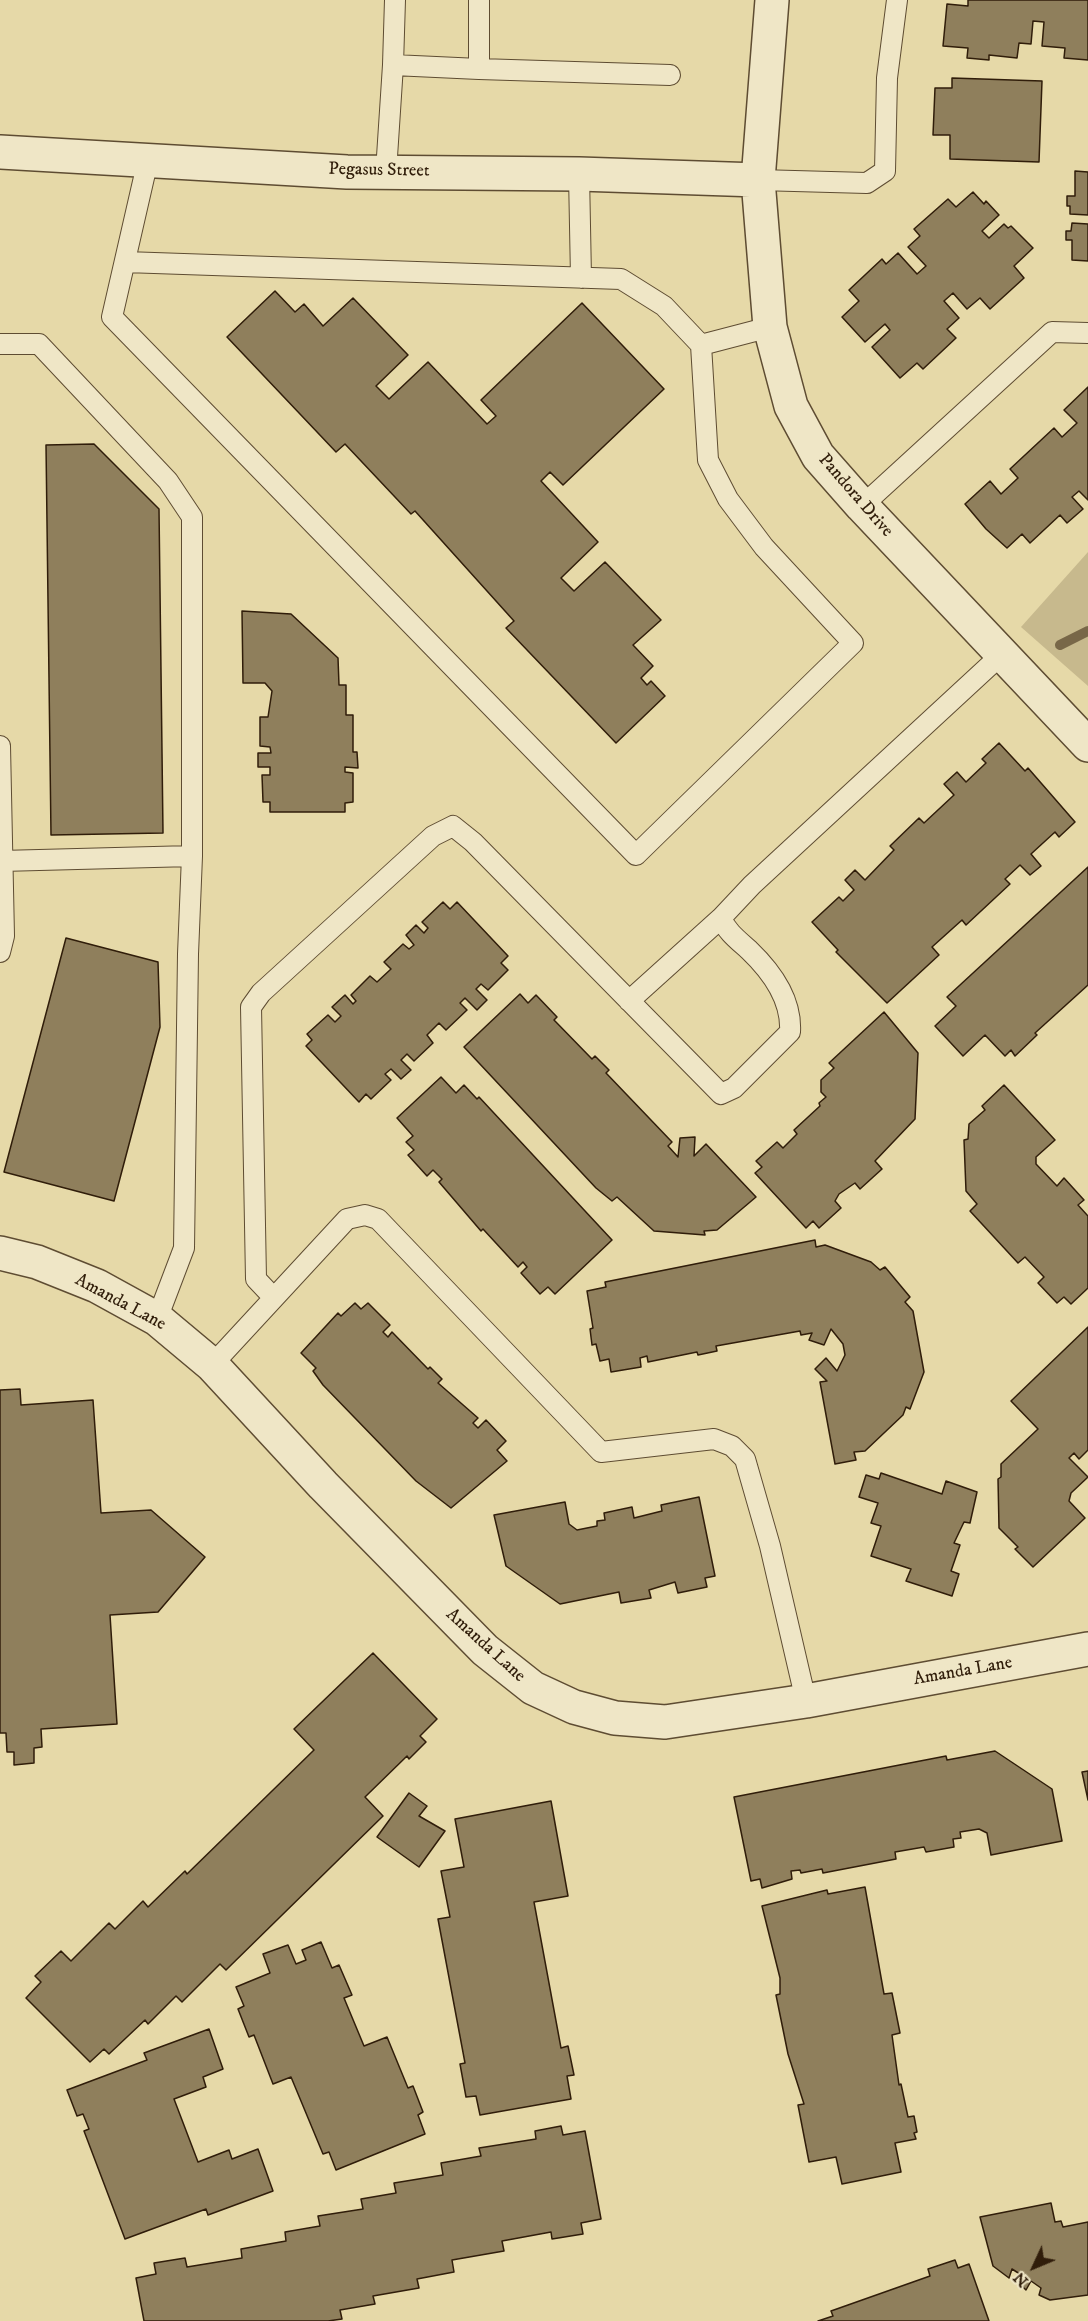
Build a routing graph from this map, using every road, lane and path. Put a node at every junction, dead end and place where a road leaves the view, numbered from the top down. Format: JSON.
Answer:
{"nodes":[{"id":1,"x":396,"y":0,"type":"edge"},
{"id":2,"x":479,"y":0,"type":"edge"},
{"id":3,"x":772,"y":0,"type":"edge"},
{"id":4,"x":897,"y":0,"type":"edge"},
{"id":5,"x":393,"y":65,"type":"junction"},
{"id":6,"x":478,"y":69,"type":"junction"},
{"id":7,"x":670,"y":75,"type":"dead end"},
{"id":8,"x":0,"y":152,"type":"edge"},
{"id":9,"x":148,"y":160,"type":"junction"},
{"id":10,"x":386,"y":172,"type":"junction"},
{"id":11,"x":579,"y":174,"type":"junction"},
{"id":12,"x":758,"y":180,"type":"junction"},
{"id":13,"x":124,"y":262,"type":"junction"},
{"id":14,"x":582,"y":278,"type":"junction"},
{"id":15,"x":770,"y":327,"type":"junction"},
{"id":16,"x":1088,"y":333,"type":"edge"},
{"id":17,"x":0,"y":344,"type":"edge"},
{"id":18,"x":701,"y":345,"type":"junction"},
{"id":19,"x":862,"y":506,"type":"junction"},
{"id":20,"x":1001,"y":655,"type":"junction"},
{"id":21,"x":1088,"y":745,"type":"edge"},
{"id":22,"x":0,"y":746,"type":"edge"},
{"id":23,"x":1,"y":810,"type":"edge"},
{"id":24,"x":192,"y":856,"type":"junction"},
{"id":25,"x":1,"y":861,"type":"edge"},
{"id":26,"x":721,"y":918,"type":"junction"},
{"id":27,"x":0,"y":952,"type":"edge"},
{"id":28,"x":629,"y":1001,"type":"junction"},
{"id":29,"x":1,"y":1254,"type":"edge"},
{"id":30,"x":273,"y":1297,"type":"junction"},
{"id":31,"x":157,"y":1319,"type":"junction"},
{"id":32,"x":212,"y":1365,"type":"junction"},
{"id":33,"x":1088,"y":1649,"type":"edge"},
{"id":34,"x":806,"y":1701,"type":"junction"}],
"edges":[{"from":1,"to":5,"type":"lane"},
{"from":2,"to":6,"type":"lane"},
{"from":3,"to":12,"type":"street","name":"Pandora Drive"},
{"from":4,"to":12,"type":"lane"},
{"from":5,"to":6,"type":"lane"},
{"from":5,"to":10,"type":"lane"},
{"from":6,"to":7,"type":"lane"},
{"from":8,"to":9,"type":"street","name":"Pegasus Street"},
{"from":9,"to":10,"type":"street","name":"Pegasus Street"},
{"from":9,"to":13,"type":"lane"},
{"from":10,"to":11,"type":"street","name":"Pegasus Street"},
{"from":11,"to":12,"type":"street","name":"Pegasus Street"},
{"from":11,"to":14,"type":"lane"},
{"from":12,"to":15,"type":"street","name":"Pandora Drive"},
{"from":13,"to":14,"type":"lane"},
{"from":13,"to":18,"type":"lane"},
{"from":14,"to":18,"type":"lane"},
{"from":15,"to":18,"type":"lane"},
{"from":15,"to":19,"type":"street","name":"Pandora Drive"},
{"from":16,"to":19,"type":"lane"},
{"from":17,"to":24,"type":"lane"},
{"from":19,"to":20,"type":"street","name":"Pandora Drive"},
{"from":20,"to":21,"type":"street","name":"Pandora Drive"},
{"from":20,"to":26,"type":"lane"},
{"from":22,"to":23,"type":"lane"},
{"from":23,"to":25,"type":"lane"},
{"from":24,"to":25,"type":"lane"},
{"from":24,"to":31,"type":"lane"},
{"from":25,"to":27,"type":"lane"},
{"from":26,"to":28,"type":"lane"},
{"from":26,"to":28,"type":"lane"},
{"from":28,"to":30,"type":"lane"},
{"from":29,"to":31,"type":"street","name":"Amanda Lane"},
{"from":30,"to":32,"type":"lane"},
{"from":30,"to":34,"type":"lane"},
{"from":31,"to":32,"type":"street","name":"Amanda Lane"},
{"from":32,"to":34,"type":"street","name":"Amanda Lane"},
{"from":33,"to":34,"type":"street","name":"Amanda Lane"}]}
